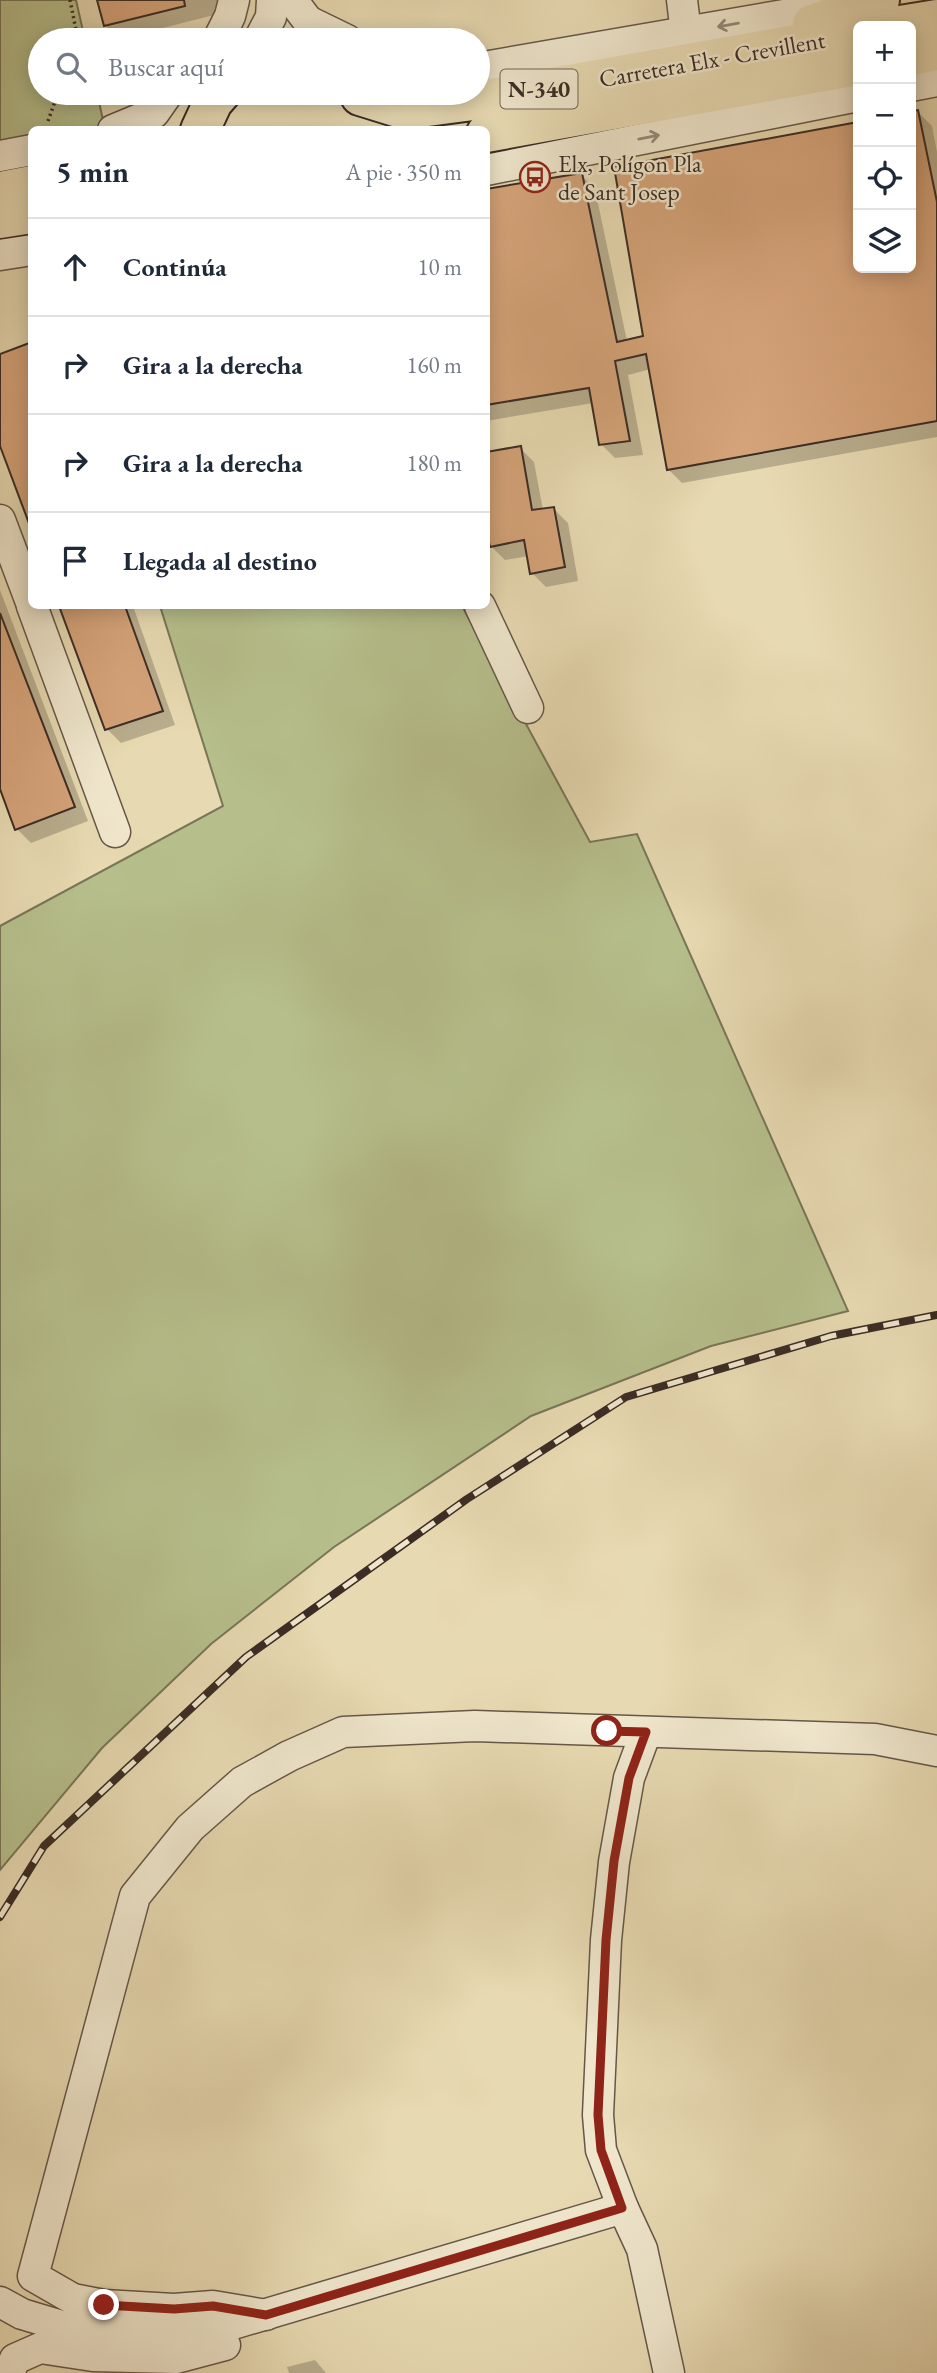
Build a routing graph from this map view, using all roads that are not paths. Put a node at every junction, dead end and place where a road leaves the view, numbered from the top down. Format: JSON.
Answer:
{"nodes":[{"id":1,"x":234,"y":0,"type":"edge"},
{"id":2,"x":272,"y":0,"type":"edge"},
{"id":3,"x":682,"y":0,"type":"edge"},
{"id":4,"x":867,"y":0,"type":"edge"},
{"id":5,"x":880,"y":0,"type":"edge"},
{"id":6,"x":937,"y":19,"type":"edge"},
{"id":7,"x":305,"y":20,"type":"edge"},
{"id":8,"x":916,"y":22,"type":"edge"},
{"id":9,"x":224,"y":28,"type":"edge"},
{"id":10,"x":265,"y":28,"type":"edge"},
{"id":11,"x":322,"y":28,"type":"edge"},
{"id":12,"x":686,"y":33,"type":"junction"},
{"id":13,"x":853,"y":34,"type":"edge"},
{"id":14,"x":719,"y":57,"type":"junction"},
{"id":15,"x":490,"y":66,"type":"edge"},
{"id":16,"x":853,"y":67,"type":"edge"},
{"id":17,"x":853,"y":86,"type":"edge"},
{"id":18,"x":704,"y":94,"type":"junction"},
{"id":19,"x":853,"y":97,"type":"edge"},
{"id":20,"x":490,"y":98,"type":"edge"},
{"id":21,"x":160,"y":105,"type":"edge"},
{"id":22,"x":211,"y":105,"type":"edge"},
{"id":23,"x":443,"y":105,"type":"edge"},
{"id":24,"x":364,"y":106,"type":"edge"},
{"id":25,"x":123,"y":126,"type":"edge"},
{"id":26,"x":201,"y":126,"type":"edge"},
{"id":27,"x":490,"y":132,"type":"edge"},
{"id":28,"x":28,"y":151,"type":"edge"},
{"id":29,"x":0,"y":156,"type":"edge"},
{"id":30,"x":490,"y":169,"type":"edge"},
{"id":31,"x":28,"y":186,"type":"edge"},
{"id":32,"x":0,"y":191,"type":"edge"},
{"id":33,"x":28,"y":215,"type":"edge"},
{"id":34,"x":0,"y":219,"type":"edge"},
{"id":35,"x":28,"y":224,"type":"edge"},
{"id":36,"x":0,"y":235,"type":"edge"},
{"id":37,"x":28,"y":251,"type":"edge"},
{"id":38,"x":0,"y":255,"type":"edge"},
{"id":39,"x":0,"y":520,"type":"edge"},
{"id":40,"x":28,"y":594,"type":"edge"},
{"id":41,"x":33,"y":609,"type":"edge"},
{"id":42,"x":481,"y":609,"type":"edge"},
{"id":43,"x":528,"y":708,"type":"dead end"},
{"id":44,"x":115,"y":832,"type":"dead end"},
{"id":45,"x":646,"y":1732,"type":"junction"},
{"id":46,"x":937,"y":1751,"type":"edge"},
{"id":47,"x":622,"y":2208,"type":"junction"},
{"id":48,"x":0,"y":2302,"type":"edge"},
{"id":49,"x":272,"y":2313,"type":"junction"},
{"id":50,"x":9,"y":2373,"type":"edge"},
{"id":51,"x":669,"y":2373,"type":"edge"}],
"edges":[{"from":1,"to":9,"type":"street"},
{"from":2,"to":10,"type":"street"},
{"from":3,"to":12,"type":"street"},
{"from":4,"to":12,"type":"street","one_way":true},
{"from":5,"to":14,"type":"highway"},
{"from":6,"to":8,"type":"highway"},
{"from":7,"to":11,"type":"street"},
{"from":12,"to":15,"type":"street"},
{"from":13,"to":14,"type":"highway","name":"Carretera Elx - Crevillent","number":"N-340"},
{"from":14,"to":20,"type":"highway","name":"Carretera Elx - Crevillent","number":"N-340"},
{"from":16,"to":18,"type":"highway","name":"Carretera Elx - Crevillent","number":"N-340"},
{"from":17,"to":18,"type":"street"},
{"from":18,"to":27,"type":"highway","name":"Carretera Elx - Crevillent","number":"N-340"},
{"from":30,"to":19,"type":"street","one_way":true},
{"from":21,"to":25,"type":"street"},
{"from":22,"to":26,"type":"highway"},
{"from":23,"to":24,"type":"highway","name":"Carretera Elx - Crevillent","number":"N-340"},
{"from":28,"to":29,"type":"street"},
{"from":31,"to":32,"type":"highway"},
{"from":33,"to":34,"type":"highway"},
{"from":35,"to":36,"type":"street"},
{"from":37,"to":38,"type":"street"},
{"from":39,"to":40,"type":"street"},
{"from":41,"to":44,"type":"street"},
{"from":42,"to":43,"type":"street"},
{"from":45,"to":46,"type":"street"},
{"from":45,"to":47,"type":"street"},
{"from":45,"to":49,"type":"street"},
{"from":47,"to":49,"type":"street"},
{"from":47,"to":51,"type":"street"},
{"from":48,"to":49,"type":"street"},
{"from":49,"to":50,"type":"street"}]}
